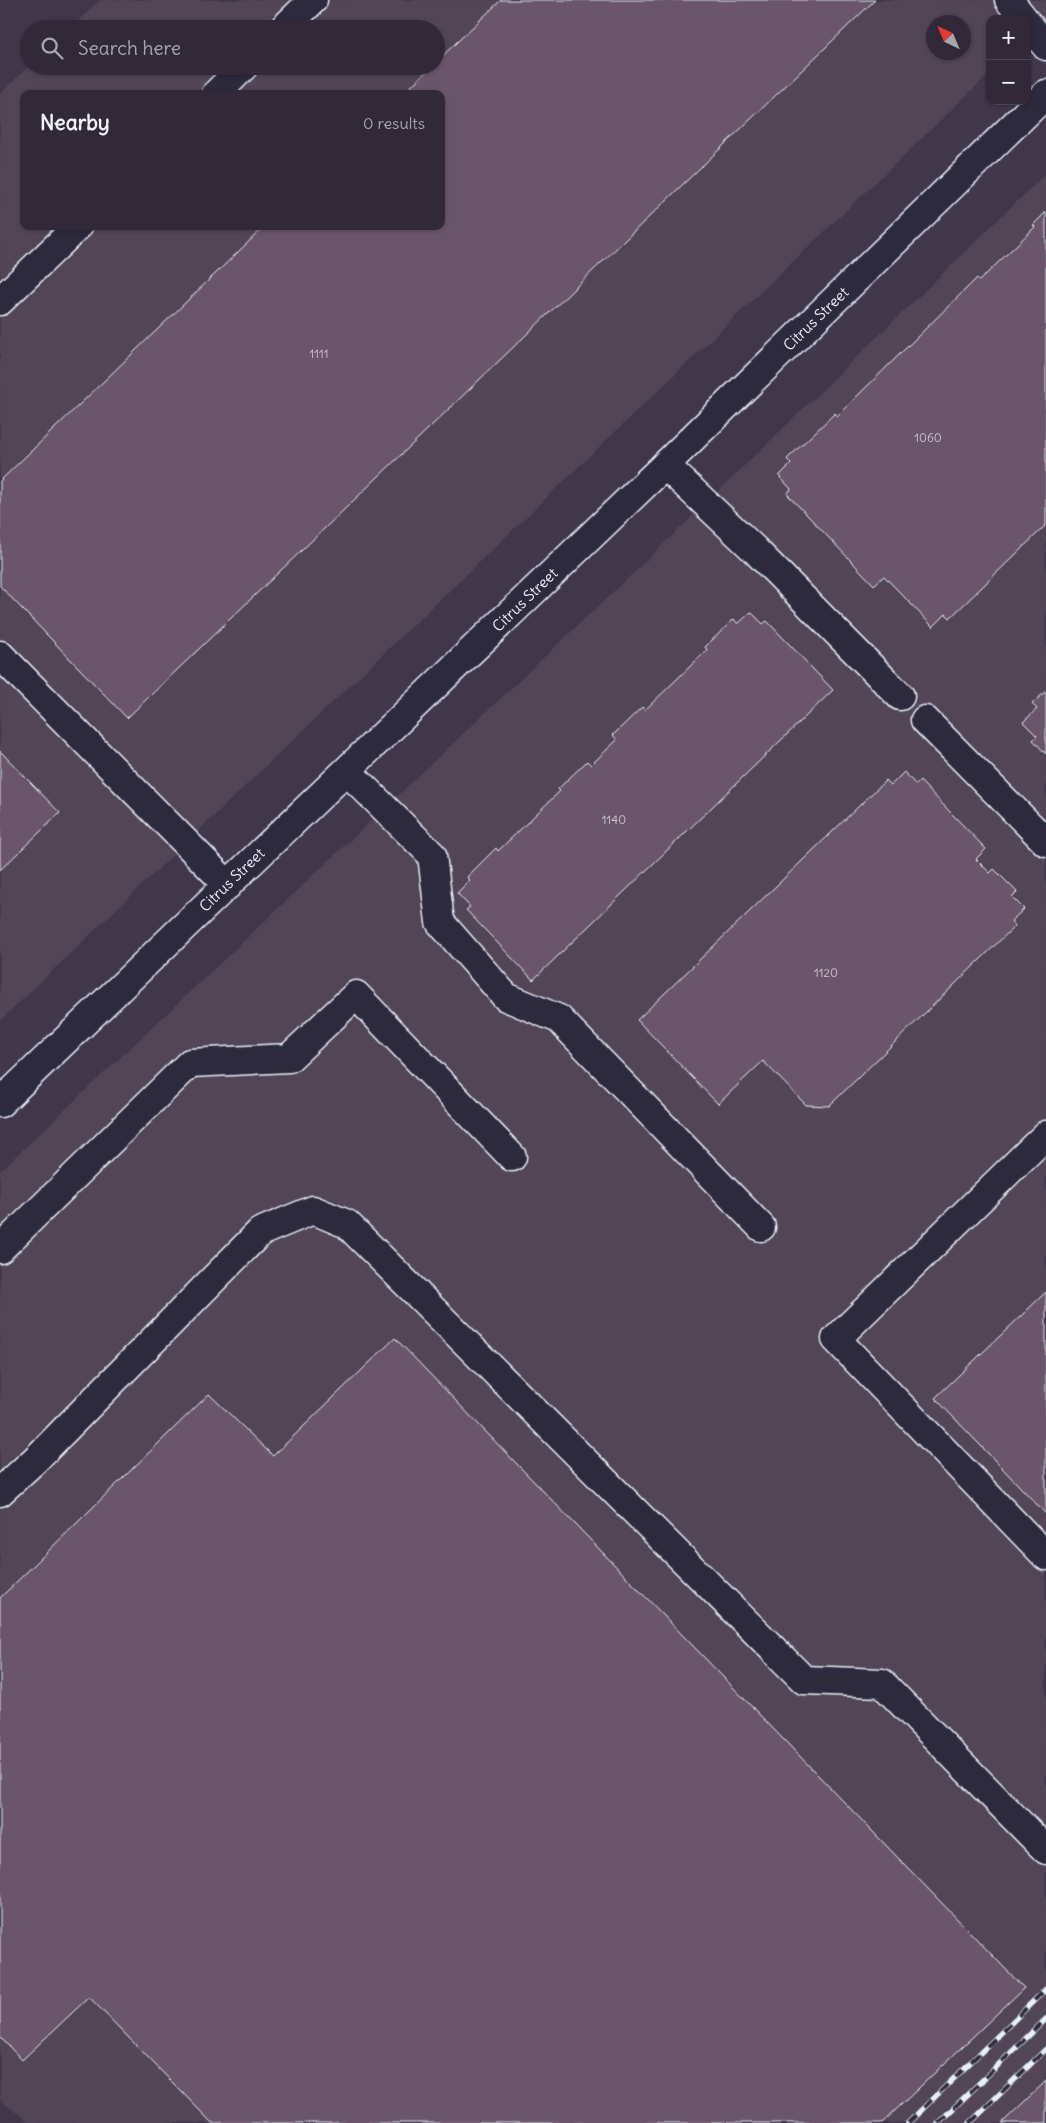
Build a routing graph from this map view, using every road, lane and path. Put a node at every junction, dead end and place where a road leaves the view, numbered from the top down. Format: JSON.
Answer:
{"nodes":[{"id":1,"x":313,"y":0,"type":"edge"},
{"id":2,"x":1008,"y":0,"type":"edge"},
{"id":3,"x":1021,"y":15,"type":"edge"},
{"id":4,"x":292,"y":20,"type":"edge"},
{"id":5,"x":1031,"y":28,"type":"edge"},
{"id":6,"x":1046,"y":46,"type":"edge"},
{"id":7,"x":235,"y":75,"type":"edge"},
{"id":8,"x":220,"y":90,"type":"edge"},
{"id":9,"x":1046,"y":94,"type":"edge"},
{"id":10,"x":74,"y":230,"type":"edge"},
{"id":11,"x":0,"y":301,"type":"edge"},
{"id":12,"x":665,"y":465,"type":"junction"},
{"id":13,"x":0,"y":654,"type":"edge"},
{"id":14,"x":900,"y":696,"type":"dead end"},
{"id":15,"x":925,"y":720,"type":"dead end"},
{"id":16,"x":347,"y":771,"type":"junction"},
{"id":17,"x":1046,"y":842,"type":"edge"},
{"id":18,"x":228,"y":885,"type":"junction"},
{"id":19,"x":0,"y":1103,"type":"edge"},
{"id":20,"x":1046,"y":1135,"type":"edge"},
{"id":21,"x":512,"y":1157,"type":"dead end"},
{"id":22,"x":761,"y":1227,"type":"dead end"},
{"id":23,"x":0,"y":1249,"type":"edge"},
{"id":24,"x":0,"y":1492,"type":"edge"},
{"id":25,"x":1046,"y":1556,"type":"edge"},
{"id":26,"x":1046,"y":1850,"type":"edge"}],
"edges":[{"from":1,"to":4,"type":"street"},
{"from":2,"to":3,"type":"street"},
{"from":5,"to":6,"type":"street"},
{"from":7,"to":8,"type":"street"},
{"from":9,"to":12,"type":"street","name":"Citrus Street"},
{"from":10,"to":11,"type":"street"},
{"from":12,"to":14,"type":"street"},
{"from":12,"to":16,"type":"street","name":"Citrus Street"},
{"from":13,"to":18,"type":"street"},
{"from":15,"to":17,"type":"street"},
{"from":16,"to":18,"type":"street","name":"Citrus Street"},
{"from":16,"to":22,"type":"street"},
{"from":18,"to":19,"type":"street","name":"Citrus Street"},
{"from":20,"to":25,"type":"street"},
{"from":21,"to":23,"type":"street"},
{"from":24,"to":26,"type":"street"}]}
